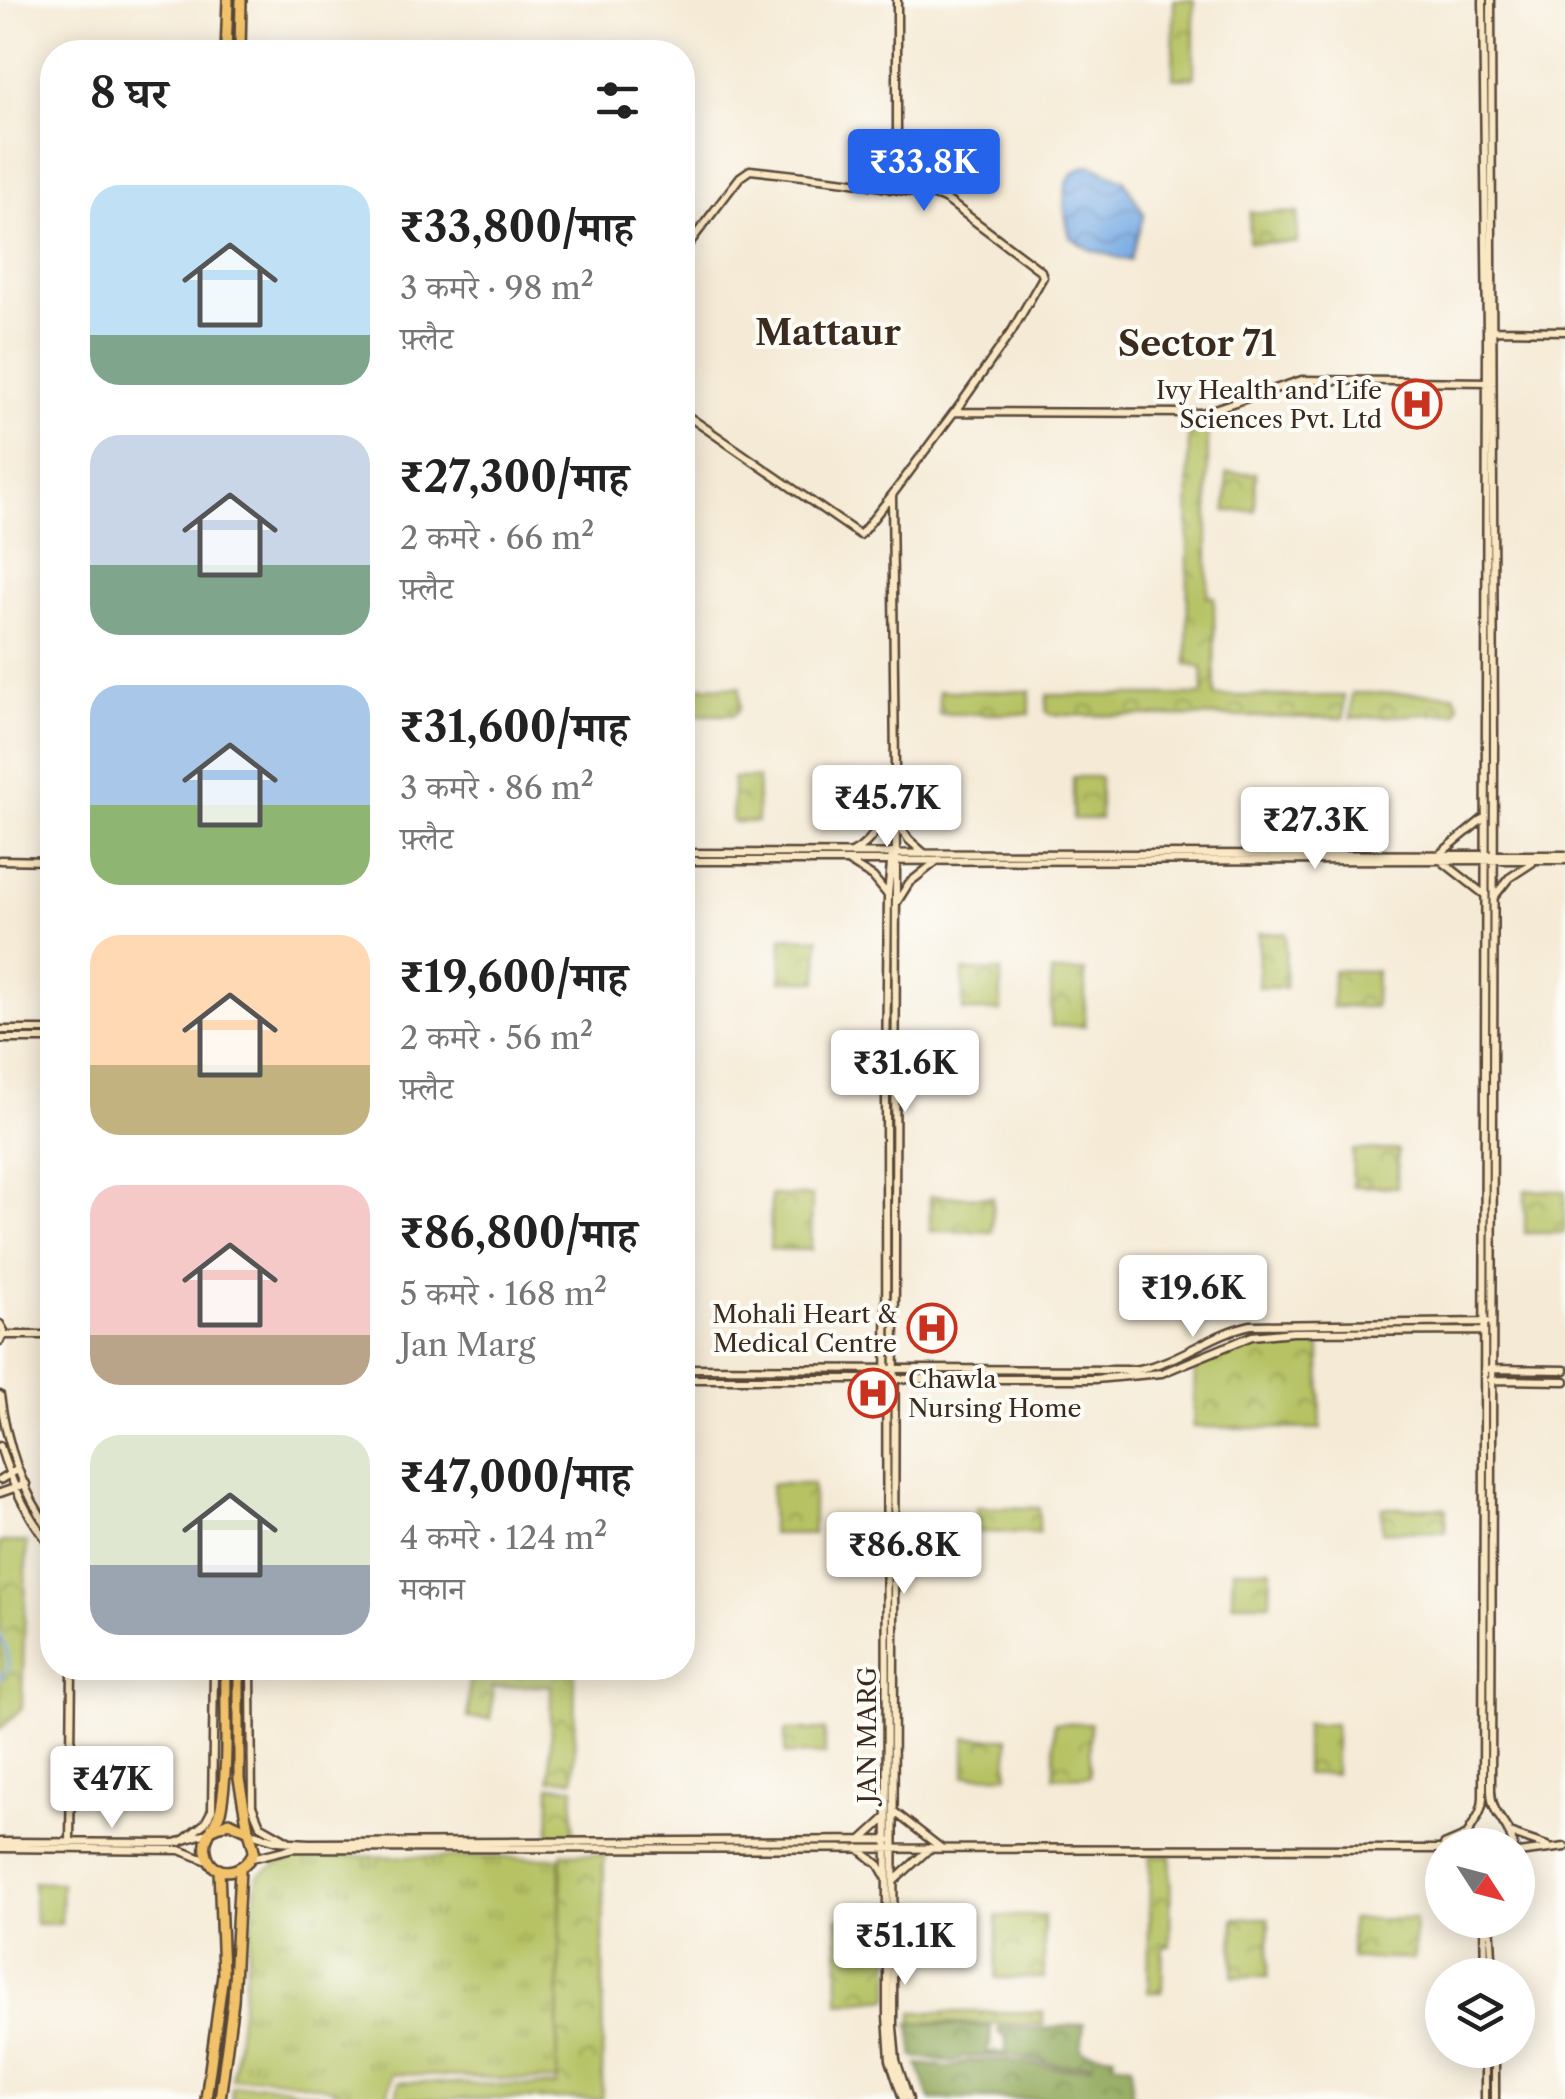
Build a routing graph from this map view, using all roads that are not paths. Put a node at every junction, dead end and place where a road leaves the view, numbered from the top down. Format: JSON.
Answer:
{"nodes":[{"id":1,"x":228,"y":0,"type":"edge"},
{"id":2,"x":241,"y":0,"type":"edge"},
{"id":3,"x":897,"y":0,"type":"edge"},
{"id":4,"x":1487,"y":0,"type":"edge"},
{"id":5,"x":226,"y":40,"type":"edge"},
{"id":6,"x":240,"y":40,"type":"edge"},
{"id":7,"x":890,"y":188,"type":"junction"},
{"id":8,"x":695,"y":236,"type":"edge"},
{"id":9,"x":1490,"y":330,"type":"junction"},
{"id":10,"x":1565,"y":331,"type":"edge"},
{"id":11,"x":1488,"y":382,"type":"junction"},
{"id":12,"x":954,"y":412,"type":"junction"},
{"id":13,"x":695,"y":421,"type":"edge"},
{"id":14,"x":892,"y":495,"type":"junction"},
{"id":15,"x":894,"y":813,"type":"junction"},
{"id":16,"x":1485,"y":817,"type":"junction"},
{"id":17,"x":695,"y":853,"type":"edge"},
{"id":18,"x":925,"y":854,"type":"junction"},
{"id":19,"x":894,"y":855,"type":"junction"},
{"id":20,"x":1439,"y":856,"type":"junction"},
{"id":21,"x":848,"y":857,"type":"junction"},
{"id":22,"x":1488,"y":857,"type":"junction"},
{"id":23,"x":1565,"y":858,"type":"edge"},
{"id":24,"x":0,"y":860,"type":"edge"},
{"id":25,"x":40,"y":860,"type":"edge"},
{"id":26,"x":938,"y":860,"type":"junction"},
{"id":27,"x":695,"y":861,"type":"edge"},
{"id":28,"x":1538,"y":861,"type":"junction"},
{"id":29,"x":888,"y":895,"type":"junction"},
{"id":30,"x":1490,"y":896,"type":"junction"},
{"id":31,"x":895,"y":908,"type":"junction"},
{"id":32,"x":40,"y":1031,"type":"edge"},
{"id":33,"x":2,"y":1034,"type":"edge"},
{"id":34,"x":40,"y":1038,"type":"edge"},
{"id":35,"x":0,"y":1324,"type":"edge"},
{"id":36,"x":1487,"y":1327,"type":"junction"},
{"id":37,"x":40,"y":1336,"type":"edge"},
{"id":38,"x":2,"y":1338,"type":"edge"},
{"id":39,"x":695,"y":1368,"type":"edge"},
{"id":40,"x":1487,"y":1369,"type":"junction"},
{"id":41,"x":1565,"y":1370,"type":"edge"},
{"id":42,"x":891,"y":1373,"type":"junction"},
{"id":43,"x":911,"y":1378,"type":"junction"},
{"id":44,"x":695,"y":1379,"type":"edge"},
{"id":45,"x":1488,"y":1380,"type":"junction"},
{"id":46,"x":1565,"y":1380,"type":"edge"},
{"id":47,"x":0,"y":1394,"type":"edge"},
{"id":48,"x":894,"y":1399,"type":"junction"},
{"id":49,"x":0,"y":1446,"type":"edge"},
{"id":50,"x":18,"y":1469,"type":"junction"},
{"id":51,"x":9,"y":1475,"type":"junction"},
{"id":52,"x":0,"y":1480,"type":"edge"},
{"id":53,"x":26,"y":1484,"type":"junction"},
{"id":54,"x":14,"y":1488,"type":"junction"},
{"id":55,"x":0,"y":1494,"type":"edge"},
{"id":56,"x":40,"y":1510,"type":"edge"},
{"id":57,"x":40,"y":1532,"type":"edge"},
{"id":58,"x":72,"y":1680,"type":"edge"},
{"id":59,"x":214,"y":1680,"type":"edge"},
{"id":60,"x":226,"y":1680,"type":"edge"},
{"id":61,"x":239,"y":1680,"type":"edge"},
{"id":62,"x":251,"y":1680,"type":"edge"},
{"id":63,"x":891,"y":1814,"type":"junction"},
{"id":64,"x":1502,"y":1824,"type":"junction"},
{"id":65,"x":1472,"y":1827,"type":"joint"},
{"id":66,"x":1506,"y":1828,"type":"edge"},
{"id":67,"x":212,"y":1830,"type":"junction"},
{"id":68,"x":250,"y":1832,"type":"junction"},
{"id":69,"x":70,"y":1842,"type":"junction"},
{"id":70,"x":180,"y":1842,"type":"junction"},
{"id":71,"x":291,"y":1842,"type":"junction"},
{"id":72,"x":1535,"y":1843,"type":"edge"},
{"id":73,"x":859,"y":1844,"type":"junction"},
{"id":74,"x":0,"y":1845,"type":"edge"},
{"id":75,"x":891,"y":1845,"type":"junction"},
{"id":76,"x":1553,"y":1847,"type":"junction"},
{"id":77,"x":1565,"y":1847,"type":"edge"},
{"id":78,"x":931,"y":1848,"type":"junction"},
{"id":79,"x":941,"y":1848,"type":"junction"},
{"id":80,"x":1425,"y":1848,"type":"edge"},
{"id":81,"x":1535,"y":1851,"type":"edge"},
{"id":82,"x":252,"y":1858,"type":"junction"},
{"id":83,"x":215,"y":1866,"type":"junction"},
{"id":84,"x":240,"y":1870,"type":"junction"},
{"id":85,"x":891,"y":1881,"type":"junction"},
{"id":86,"x":890,"y":2030,"type":"junction"},
{"id":87,"x":1485,"y":2068,"type":"edge"},
{"id":88,"x":1495,"y":2068,"type":"edge"},
{"id":89,"x":206,"y":2099,"type":"edge"},
{"id":90,"x":220,"y":2099,"type":"edge"},
{"id":91,"x":906,"y":2099,"type":"edge"},
{"id":92,"x":1485,"y":2099,"type":"edge"},
{"id":93,"x":1495,"y":2099,"type":"edge"}],
"edges":[{"from":1,"to":5,"type":"main road"},
{"from":2,"to":6,"type":"main road"},
{"from":3,"to":7,"type":"main road"},
{"from":4,"to":9,"type":"main road"},
{"from":7,"to":8,"type":"main road"},
{"from":7,"to":12,"type":"main road"},
{"from":9,"to":10,"type":"main road"},
{"from":9,"to":11,"type":"main road"},
{"from":11,"to":12,"type":"main road"},
{"from":11,"to":16,"type":"main road"},
{"from":11,"to":22,"type":"main road"},
{"from":12,"to":14,"type":"main road"},
{"from":13,"to":14,"type":"main road"},
{"from":14,"to":15,"type":"main road"},
{"from":15,"to":18,"type":"main road"},
{"from":15,"to":19,"type":"main road"},
{"from":15,"to":21,"type":"main road"},
{"from":16,"to":20,"type":"main road"},
{"from":16,"to":22,"type":"main road"},
{"from":17,"to":21,"type":"main road"},
{"from":18,"to":19,"type":"main road"},
{"from":18,"to":20,"type":"main road"},
{"from":19,"to":21,"type":"main road"},
{"from":19,"to":26,"type":"main road"},
{"from":19,"to":29,"type":"main road"},
{"from":19,"to":31,"type":"main road"},
{"from":20,"to":22,"type":"main road"},
{"from":20,"to":26,"type":"main road"},
{"from":20,"to":30,"type":"main road"},
{"from":21,"to":27,"type":"main road"},
{"from":21,"to":29,"type":"main road"},
{"from":22,"to":23,"type":"main road"},
{"from":22,"to":28,"type":"main road"},
{"from":22,"to":30,"type":"main road"},
{"from":23,"to":28,"type":"main road"},
{"from":24,"to":25,"type":"main road"},
{"from":26,"to":31,"type":"main road"},
{"from":28,"to":30,"type":"main road"},
{"from":29,"to":42,"type":"main road"},
{"from":30,"to":36,"type":"main road"},
{"from":31,"to":42,"type":"main road"},
{"from":32,"to":33,"type":"main road"},
{"from":33,"to":34,"type":"main road"},
{"from":35,"to":38,"type":"main road"},
{"from":36,"to":40,"type":"main road"},
{"from":36,"to":42,"type":"main road"},
{"from":36,"to":43,"type":"main road"},
{"from":37,"to":38,"type":"main road"},
{"from":39,"to":42,"type":"main road"},
{"from":40,"to":41,"type":"main road"},
{"from":40,"to":45,"type":"main road"},
{"from":42,"to":43,"type":"main road"},
{"from":42,"to":44,"type":"main road"},
{"from":42,"to":48,"type":"main road"},
{"from":42,"to":63,"type":"main road","name":"JAN MARG"},
{"from":43,"to":48,"type":"main road"},
{"from":45,"to":46,"type":"main road"},
{"from":45,"to":64,"type":"main road"},
{"from":45,"to":65,"type":"main road"},
{"from":47,"to":50,"type":"main road"},
{"from":48,"to":63,"type":"main road"},
{"from":49,"to":51,"type":"main road"},
{"from":50,"to":51,"type":"main road"},
{"from":50,"to":53,"type":"main road"},
{"from":51,"to":52,"type":"main road"},
{"from":51,"to":54,"type":"main road"},
{"from":53,"to":54,"type":"main road"},
{"from":53,"to":56,"type":"main road"},
{"from":54,"to":55,"type":"main road"},
{"from":54,"to":57,"type":"main road"},
{"from":58,"to":69,"type":"main road"},
{"from":59,"to":70,"type":"main road"},
{"from":60,"to":67,"type":"main road"},
{"from":61,"to":68,"type":"main road"},
{"from":62,"to":71,"type":"main road"},
{"from":63,"to":73,"type":"main road"},
{"from":63,"to":75,"type":"main road"},
{"from":63,"to":79,"type":"main road"},
{"from":64,"to":65,"type":"main road"},
{"from":64,"to":66,"type":"main road"},
{"from":67,"to":68,"type":"main road"},
{"from":67,"to":70,"type":"main road"},
{"from":67,"to":83,"type":"main road"},
{"from":68,"to":71,"type":"main road"},
{"from":68,"to":82,"type":"main road"},
{"from":69,"to":70,"type":"main road"},
{"from":69,"to":74,"type":"main road"},
{"from":71,"to":73,"type":"main road"},
{"from":72,"to":76,"type":"main road"},
{"from":73,"to":75,"type":"main road"},
{"from":73,"to":82,"type":"main road"},
{"from":73,"to":85,"type":"main road"},
{"from":74,"to":83,"type":"main road"},
{"from":75,"to":78,"type":"main road"},
{"from":75,"to":85,"type":"main road"},
{"from":76,"to":77,"type":"main road"},
{"from":76,"to":81,"type":"main road"},
{"from":78,"to":79,"type":"main road"},
{"from":78,"to":85,"type":"main road"},
{"from":79,"to":80,"type":"main road"},
{"from":82,"to":84,"type":"main road"},
{"from":83,"to":84,"type":"main road"},
{"from":83,"to":89,"type":"main road"},
{"from":84,"to":90,"type":"main road"},
{"from":85,"to":86,"type":"main road"},
{"from":85,"to":86,"type":"main road"},
{"from":86,"to":91,"type":"main road"},
{"from":87,"to":92,"type":"main road"},
{"from":88,"to":93,"type":"main road"}]}
